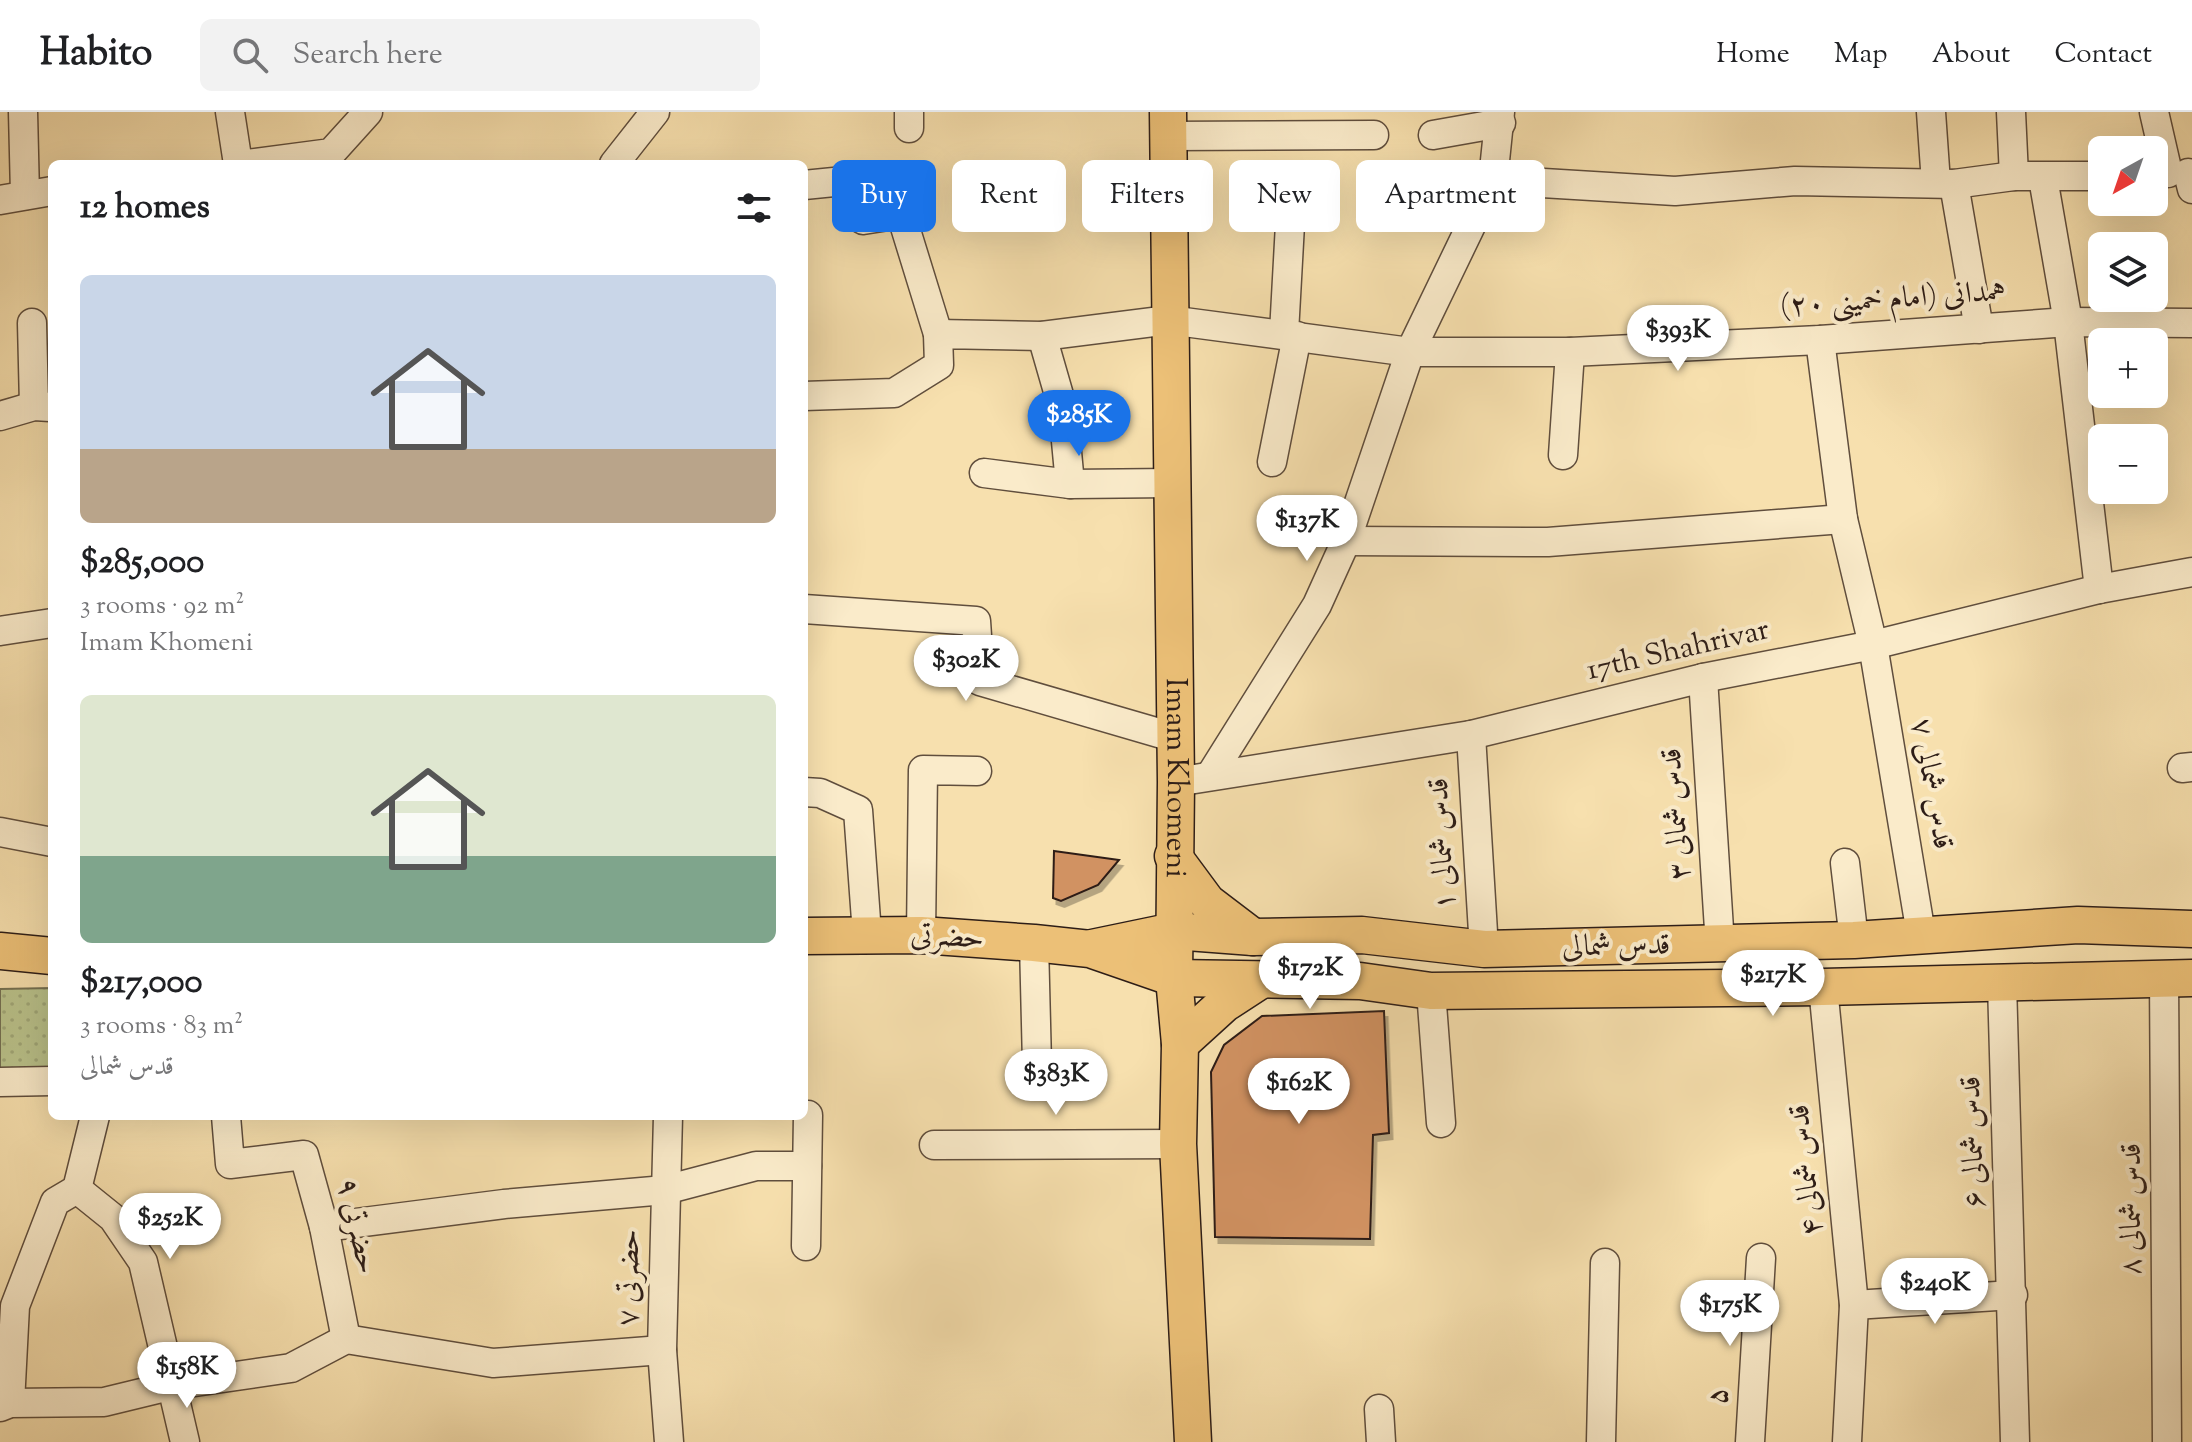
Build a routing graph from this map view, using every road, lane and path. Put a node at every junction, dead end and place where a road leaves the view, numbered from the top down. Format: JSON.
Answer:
{"nodes":[{"id":1,"x":23,"y":112,"type":"edge"},
{"id":2,"x":230,"y":112,"type":"edge"},
{"id":3,"x":368,"y":112,"type":"edge"},
{"id":4,"x":655,"y":112,"type":"edge"},
{"id":5,"x":1931,"y":112,"type":"edge"},
{"id":6,"x":2011,"y":112,"type":"edge"},
{"id":7,"x":2154,"y":112,"type":"edge"},
{"id":8,"x":1500,"y":118,"type":"edge"},
{"id":9,"x":1168,"y":124,"type":"edge"},
{"id":10,"x":1374,"y":135,"type":"dead end"},
{"id":11,"x":1433,"y":135,"type":"dead end"},
{"id":12,"x":332,"y":159,"type":"edge"},
{"id":13,"x":237,"y":160,"type":"edge"},
{"id":14,"x":617,"y":160,"type":"edge"},
{"id":15,"x":1495,"y":160,"type":"edge"},
{"id":16,"x":2014,"y":176,"type":"junction"},
{"id":17,"x":2088,"y":176,"type":"edge"},
{"id":18,"x":2179,"y":176,"type":"edge"},
{"id":19,"x":2043,"y":178,"type":"junction"},
{"id":20,"x":832,"y":182,"type":"edge"},
{"id":21,"x":1545,"y":183,"type":"edge"},
{"id":22,"x":1945,"y":183,"type":"junction"},
{"id":23,"x":808,"y":185,"type":"edge"},
{"id":24,"x":26,"y":195,"type":"edge"},
{"id":25,"x":907,"y":232,"type":"edge"},
{"id":26,"x":1292,"y":232,"type":"edge"},
{"id":27,"x":1469,"y":232,"type":"edge"},
{"id":28,"x":1169,"y":320,"type":"junction"},
{"id":29,"x":2068,"y":322,"type":"junction"},
{"id":30,"x":32,"y":323,"type":"dead end"},
{"id":31,"x":2192,"y":323,"type":"edge"},
{"id":32,"x":1979,"y":329,"type":"junction"},
{"id":33,"x":938,"y":334,"type":"junction"},
{"id":34,"x":1291,"y":334,"type":"junction"},
{"id":35,"x":1042,"y":336,"type":"junction"},
{"id":36,"x":1820,"y":340,"type":"junction"},
{"id":37,"x":1410,"y":352,"type":"junction"},
{"id":38,"x":1570,"y":352,"type":"junction"},
{"id":39,"x":808,"y":396,"type":"edge"},
{"id":40,"x":43,"y":407,"type":"edge"},
{"id":41,"x":0,"y":416,"type":"edge"},
{"id":42,"x":1563,"y":455,"type":"dead end"},
{"id":43,"x":1272,"y":462,"type":"dead end"},
{"id":44,"x":984,"y":473,"type":"dead end"},
{"id":45,"x":1172,"y":483,"type":"junction"},
{"id":46,"x":1070,"y":484,"type":"junction"},
{"id":47,"x":1843,"y":519,"type":"junction"},
{"id":48,"x":1346,"y":541,"type":"junction"},
{"id":49,"x":2192,"y":572,"type":"edge"},
{"id":50,"x":2099,"y":589,"type":"junction"},
{"id":51,"x":808,"y":609,"type":"edge"},
{"id":52,"x":48,"y":624,"type":"edge"},
{"id":53,"x":0,"y":631,"type":"edge"},
{"id":54,"x":1873,"y":645,"type":"junction"},
{"id":55,"x":1703,"y":678,"type":"junction"},
{"id":56,"x":1471,"y":735,"type":"junction"},
{"id":57,"x":1176,"y":738,"type":"junction"},
{"id":58,"x":977,"y":771,"type":"dead end"},
{"id":59,"x":1193,"y":779,"type":"junction"},
{"id":60,"x":808,"y":792,"type":"edge"},
{"id":61,"x":0,"y":832,"type":"edge"},
{"id":62,"x":48,"y":841,"type":"edge"},
{"id":63,"x":1173,"y":856,"type":"junction"},
{"id":64,"x":1845,"y":863,"type":"dead end"},
{"id":65,"x":2192,"y":929,"type":"edge"},
{"id":66,"x":1174,"y":931,"type":"junction"},
{"id":67,"x":867,"y":934,"type":"junction"},
{"id":68,"x":1921,"y":934,"type":"junction"},
{"id":69,"x":921,"y":935,"type":"junction"},
{"id":70,"x":808,"y":936,"type":"edge"},
{"id":71,"x":1253,"y":937,"type":"junction"},
{"id":72,"x":1854,"y":940,"type":"junction"},
{"id":73,"x":1034,"y":943,"type":"junction"},
{"id":74,"x":1720,"y":945,"type":"junction"},
{"id":75,"x":1090,"y":949,"type":"junction"},
{"id":76,"x":1484,"y":949,"type":"junction"},
{"id":77,"x":4,"y":954,"type":"edge"},
{"id":78,"x":48,"y":956,"type":"edge"},
{"id":79,"x":2178,"y":977,"type":"edge"},
{"id":80,"x":1174,"y":978,"type":"junction"},
{"id":81,"x":1261,"y":980,"type":"junction"},
{"id":82,"x":2002,"y":983,"type":"junction"},
{"id":83,"x":1823,"y":987,"type":"junction"},
{"id":84,"x":1431,"y":991,"type":"junction"},
{"id":85,"x":1180,"y":1044,"type":"junction"},
{"id":86,"x":1037,"y":1064,"type":"dead end"},
{"id":87,"x":48,"y":1081,"type":"edge"},
{"id":88,"x":0,"y":1082,"type":"edge"},
{"id":89,"x":94,"y":1120,"type":"edge"},
{"id":90,"x":226,"y":1120,"type":"edge"},
{"id":91,"x":668,"y":1120,"type":"edge"},
{"id":92,"x":808,"y":1120,"type":"edge"},
{"id":93,"x":1441,"y":1123,"type":"dead end"},
{"id":94,"x":1178,"y":1144,"type":"junction"},
{"id":95,"x":934,"y":1145,"type":"dead end"},
{"id":96,"x":807,"y":1166,"type":"junction"},
{"id":97,"x":77,"y":1189,"type":"junction"},
{"id":98,"x":665,"y":1190,"type":"junction"},
{"id":99,"x":324,"y":1227,"type":"junction"},
{"id":100,"x":806,"y":1246,"type":"dead end"},
{"id":101,"x":1761,"y":1258,"type":"dead end"},
{"id":102,"x":1605,"y":1263,"type":"dead end"},
{"id":103,"x":2013,"y":1295,"type":"junction"},
{"id":104,"x":1854,"y":1305,"type":"junction"},
{"id":105,"x":346,"y":1339,"type":"junction"},
{"id":106,"x":662,"y":1350,"type":"junction"},
{"id":107,"x":174,"y":1385,"type":"junction"},
{"id":108,"x":5,"y":1405,"type":"edge"},
{"id":109,"x":1379,"y":1409,"type":"dead end"},
{"id":110,"x":185,"y":1442,"type":"edge"},
{"id":111,"x":669,"y":1442,"type":"edge"},
{"id":112,"x":1193,"y":1442,"type":"edge"},
{"id":113,"x":1381,"y":1442,"type":"edge"},
{"id":114,"x":1601,"y":1442,"type":"edge"},
{"id":115,"x":1750,"y":1442,"type":"edge"},
{"id":116,"x":1847,"y":1442,"type":"edge"},
{"id":117,"x":2015,"y":1442,"type":"edge"},
{"id":118,"x":2167,"y":1442,"type":"edge"}],
"edges":[{"from":1,"to":24,"type":"street"},
{"from":2,"to":13,"type":"street"},
{"from":3,"to":12,"type":"street"},
{"from":4,"to":14,"type":"street"},
{"from":5,"to":22,"type":"street"},
{"from":6,"to":16,"type":"street"},
{"from":7,"to":18,"type":"street"},
{"from":8,"to":11,"type":"street"},
{"from":8,"to":15,"type":"street"},
{"from":9,"to":10,"type":"street"},
{"from":9,"to":28,"type":"main road","name":"Imam Khomeni"},
{"from":16,"to":19,"type":"street"},
{"from":16,"to":22,"type":"street"},
{"from":17,"to":19,"type":"street"},
{"from":19,"to":29,"type":"street"},
{"from":20,"to":23,"type":"street"},
{"from":21,"to":22,"type":"street"},
{"from":22,"to":32,"type":"street"},
{"from":25,"to":33,"type":"street"},
{"from":26,"to":34,"type":"street"},
{"from":27,"to":37,"type":"street"},
{"from":28,"to":34,"type":"street","name":"همدانی (امام خمینی ۲۰)"},
{"from":28,"to":35,"type":"street","name":"همدانی (امام خمینی ۲۰)"},
{"from":28,"to":45,"type":"main road","name":"Imam Khomeni"},
{"from":29,"to":31,"type":"street","name":"همدانی (امام خمینی ۲۰)"},
{"from":29,"to":32,"type":"street","name":"همدانی (امام خمینی ۲۰)"},
{"from":29,"to":50,"type":"street"},
{"from":30,"to":40,"type":"street"},
{"from":32,"to":36,"type":"street","name":"همدانی (امام خمینی ۲۰)"},
{"from":33,"to":35,"type":"street","name":"همدانی (امام خمینی ۲۰)"},
{"from":33,"to":39,"type":"street"},
{"from":34,"to":37,"type":"street","name":"همدانی (امام خمینی ۲۰)"},
{"from":34,"to":43,"type":"street"},
{"from":35,"to":46,"type":"street"},
{"from":36,"to":38,"type":"street","name":"همدانی (امام خمینی ۲۰)"},
{"from":36,"to":47,"type":"street","name":"۷ قدس شمالی"},
{"from":37,"to":38,"type":"street","name":"همدانی (امام خمینی ۲۰)"},
{"from":37,"to":48,"type":"street"},
{"from":38,"to":42,"type":"street"},
{"from":40,"to":41,"type":"street"},
{"from":44,"to":46,"type":"street"},
{"from":45,"to":46,"type":"street"},
{"from":45,"to":57,"type":"main road","name":"Imam Khomeni"},
{"from":47,"to":48,"type":"street"},
{"from":47,"to":54,"type":"street","name":"۷ قدس شمالی"},
{"from":48,"to":59,"type":"street"},
{"from":49,"to":50,"type":"street","name":"17th Shahrivar"},
{"from":50,"to":54,"type":"street","name":"17th Shahrivar"},
{"from":51,"to":57,"type":"street"},
{"from":52,"to":53,"type":"street"},
{"from":54,"to":55,"type":"street","name":"17th Shahrivar"},
{"from":54,"to":68,"type":"street","name":"۷ قدس شمالی"},
{"from":55,"to":56,"type":"street","name":"17th Shahrivar"},
{"from":55,"to":74,"type":"street","name":"۳ قدس شمالی"},
{"from":56,"to":59,"type":"street","name":"17th Shahrivar"},
{"from":56,"to":76,"type":"street","name":"قدس شمالی ۱"},
{"from":57,"to":59,"type":"main road","name":"Imam Khomeni"},
{"from":58,"to":69,"type":"street"},
{"from":59,"to":63,"type":"main road","name":"Imam Khomeni"},
{"from":60,"to":67,"type":"street"},
{"from":61,"to":62,"type":"street"},
{"from":63,"to":66,"type":"main road","name":"Imam Khomeni"},
{"from":63,"to":71,"type":"main road"},
{"from":64,"to":72,"type":"street"},
{"from":65,"to":68,"type":"main road","name":"قدس شمالی"},
{"from":66,"to":71,"type":"main road","name":"قدس شمالی"},
{"from":66,"to":75,"type":"main road","name":"قدس شمالی"},
{"from":66,"to":80,"type":"main road","name":"Imam Khomeni"},
{"from":67,"to":69,"type":"main road","name":"حضرتی"},
{"from":67,"to":70,"type":"main road","name":"حضرتی"},
{"from":68,"to":72,"type":"main road","name":"قدس شمالی"},
{"from":69,"to":73,"type":"main road","name":"حضرتی"},
{"from":71,"to":76,"type":"main road","name":"قدس شمالی"},
{"from":72,"to":74,"type":"main road","name":"قدس شمالی"},
{"from":73,"to":75,"type":"main road","name":"حضرتی"},
{"from":73,"to":86,"type":"street"},
{"from":74,"to":76,"type":"main road","name":"قدس شمالی"},
{"from":75,"to":80,"type":"main road","name":"قدس شمالی"},
{"from":77,"to":78,"type":"main road"},
{"from":79,"to":82,"type":"main road","name":"قدس شمالی"},
{"from":79,"to":118,"type":"street","name":"قدس شمالی ۸"},
{"from":80,"to":81,"type":"main road","name":"قدس شمالی"},
{"from":80,"to":85,"type":"main road","name":"Imam Khomeni"},
{"from":81,"to":84,"type":"main road","name":"قدس شمالی"},
{"from":81,"to":85,"type":"main road"},
{"from":82,"to":83,"type":"main road","name":"قدس شمالی"},
{"from":82,"to":103,"type":"street","name":"قدس شمالی ۶"},
{"from":83,"to":84,"type":"main road","name":"قدس شمالی"},
{"from":83,"to":104,"type":"street","name":"قدس شمالی ۴"},
{"from":84,"to":93,"type":"street"},
{"from":85,"to":94,"type":"main road","name":"Imam Khomeni"},
{"from":87,"to":88,"type":"street"},
{"from":89,"to":97,"type":"street"},
{"from":90,"to":99,"type":"street","name":"حضرتی ۹"},
{"from":91,"to":98,"type":"street","name":"حضرتی ۷"},
{"from":92,"to":96,"type":"street"},
{"from":94,"to":95,"type":"street"},
{"from":94,"to":112,"type":"main road","name":"Imam Khomeni"},
{"from":96,"to":98,"type":"street"},
{"from":96,"to":100,"type":"street"},
{"from":97,"to":107,"type":"street"},
{"from":97,"to":108,"type":"street"},
{"from":98,"to":99,"type":"street"},
{"from":98,"to":106,"type":"street","name":"حضرتی ۷"},
{"from":99,"to":105,"type":"street","name":"حضرتی ۹"},
{"from":101,"to":115,"type":"street","name":"۵"},
{"from":102,"to":114,"type":"street"},
{"from":103,"to":104,"type":"street"},
{"from":103,"to":117,"type":"street","name":"قدس شمالی ۶"},
{"from":104,"to":116,"type":"street","name":"قدس شمالی ۴"},
{"from":105,"to":106,"type":"street"},
{"from":105,"to":107,"type":"street"},
{"from":106,"to":111,"type":"street","name":"حضرتی ۷"},
{"from":107,"to":108,"type":"street"},
{"from":107,"to":110,"type":"street"},
{"from":109,"to":113,"type":"street"}]}
